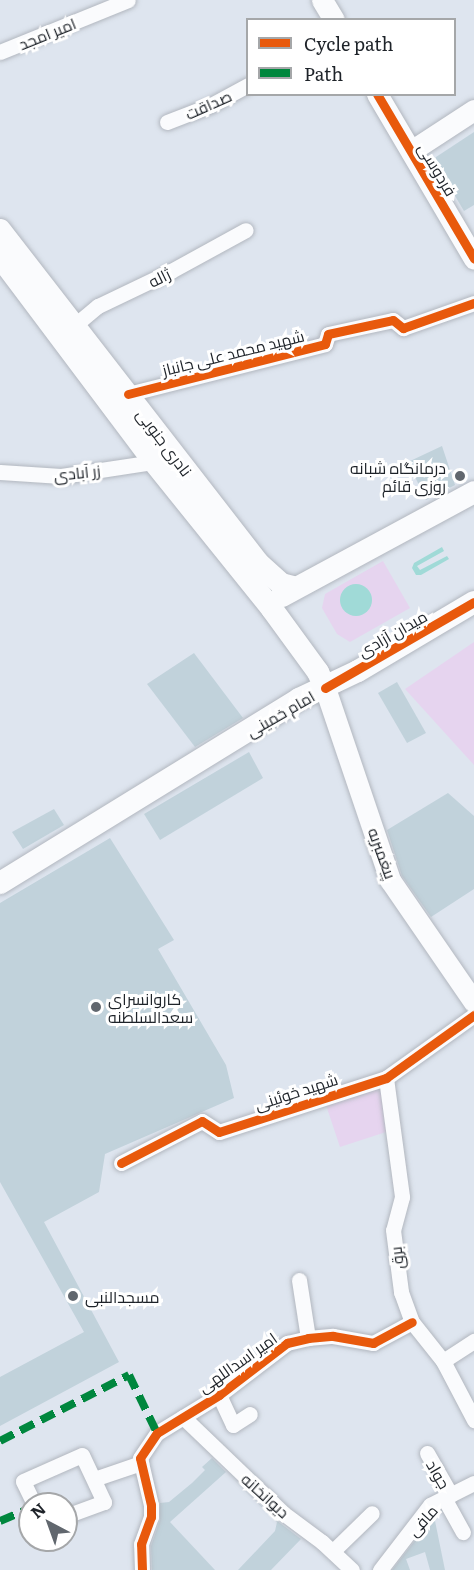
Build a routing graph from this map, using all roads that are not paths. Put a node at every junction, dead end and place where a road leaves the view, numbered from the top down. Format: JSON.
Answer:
{"nodes":[{"id":1,"x":128,"y":0,"type":"edge"},
{"id":2,"x":322,"y":0,"type":"edge"},
{"id":3,"x":333,"y":18,"type":"edge"},
{"id":4,"x":0,"y":52,"type":"edge"},
{"id":5,"x":246,"y":86,"type":"edge"},
{"id":6,"x":378,"y":96,"type":"edge"},
{"id":7,"x":474,"y":110,"type":"edge"},
{"id":8,"x":167,"y":122,"type":"dead end"},
{"id":9,"x":411,"y":151,"type":"junction"},
{"id":10,"x":0,"y":230,"type":"edge"},
{"id":11,"x":246,"y":230,"type":"dead end"},
{"id":12,"x":474,"y":259,"type":"edge"},
{"id":13,"x":3,"y":266,"type":"edge"},
{"id":14,"x":474,"y":303,"type":"edge"},
{"id":15,"x":75,"y":326,"type":"junction"},
{"id":16,"x":128,"y":394,"type":"junction"},
{"id":17,"x":154,"y":462,"type":"junction"},
{"id":18,"x":0,"y":472,"type":"edge"},
{"id":19,"x":474,"y":492,"type":"edge"},
{"id":20,"x":286,"y":584,"type":"junction"},
{"id":21,"x":474,"y":603,"type":"edge"},
{"id":22,"x":268,"y":604,"type":"junction"},
{"id":23,"x":325,"y":688,"type":"junction"},
{"id":24,"x":0,"y":883,"type":"edge"},
{"id":25,"x":0,"y":892,"type":"edge"},
{"id":26,"x":474,"y":1002,"type":"edge"},
{"id":27,"x":474,"y":1015,"type":"edge"},
{"id":28,"x":386,"y":1078,"type":"junction"},
{"id":29,"x":121,"y":1164,"type":"dead end"},
{"id":30,"x":299,"y":1280,"type":"dead end"},
{"id":31,"x":412,"y":1322,"type":"junction"},
{"id":32,"x":308,"y":1338,"type":"junction"},
{"id":33,"x":474,"y":1341,"type":"edge"},
{"id":34,"x":443,"y":1361,"type":"junction"},
{"id":35,"x":219,"y":1395,"type":"junction"},
{"id":36,"x":250,"y":1414,"type":"dead end"},
{"id":37,"x":183,"y":1417,"type":"junction"},
{"id":38,"x":474,"y":1420,"type":"edge"},
{"id":39,"x":427,"y":1453,"type":"dead end"},
{"id":40,"x":141,"y":1463,"type":"junction"},
{"id":41,"x":94,"y":1479,"type":"junction"},
{"id":42,"x":474,"y":1482,"type":"edge"},
{"id":43,"x":28,"y":1492,"type":"edge"},
{"id":44,"x":447,"y":1496,"type":"junction"},
{"id":45,"x":78,"y":1512,"type":"edge"},
{"id":46,"x":372,"y":1513,"type":"dead end"},
{"id":47,"x":463,"y":1532,"type":"dead end"},
{"id":48,"x":333,"y":1551,"type":"junction"},
{"id":49,"x":142,"y":1570,"type":"edge"},
{"id":50,"x":352,"y":1570,"type":"edge"},
{"id":51,"x":380,"y":1570,"type":"edge"}],
"edges":[{"from":1,"to":4,"type":"street","name":"امیر امجد"},
{"from":2,"to":3,"type":"main road"},
{"from":5,"to":8,"type":"street","name":"صداقت"},
{"from":6,"to":9,"type":"main road","name":"فردوسی"},
{"from":7,"to":9,"type":"main road"},
{"from":9,"to":12,"type":"main road","name":"فردوسی"},
{"from":10,"to":15,"type":"main road","name":"نادری جنوبی"},
{"from":11,"to":15,"type":"street","name":"ژاله"},
{"from":13,"to":17,"type":"main road","name":"نادری جنوبی"},
{"from":14,"to":16,"type":"street","name":"شهید محمد علی جانباز"},
{"from":15,"to":16,"type":"main road","name":"نادری جنوبی"},
{"from":16,"to":20,"type":"main road","name":"نادری جنوبی"},
{"from":17,"to":18,"type":"street","name":"زر آبادی"},
{"from":17,"to":22,"type":"main road","name":"نادری جنوبی"},
{"from":19,"to":20,"type":"main road"},
{"from":20,"to":22,"type":"main road"},
{"from":21,"to":23,"type":"main road","name":"میدان آزادی"},
{"from":22,"to":23,"type":"main road"},
{"from":23,"to":24,"type":"main road","name":"امام خمینی"},
{"from":23,"to":25,"type":"main road","name":"امام خمینی"},
{"from":23,"to":26,"type":"main road","name":"پیغمبریه"},
{"from":27,"to":28,"type":"street","name":"شهید خوئینی"},
{"from":28,"to":29,"type":"street","name":"شهید خوئینی"},
{"from":28,"to":31,"type":"street","name":"برق"},
{"from":30,"to":32,"type":"street"},
{"from":31,"to":32,"type":"street","name":"امیر اسداللهی"},
{"from":31,"to":34,"type":"street","name":"برق"},
{"from":32,"to":35,"type":"street","name":"امیر اسداللهی"},
{"from":33,"to":34,"type":"street"},
{"from":34,"to":38,"type":"street","name":"برق"},
{"from":35,"to":36,"type":"street"},
{"from":35,"to":37,"type":"street","name":"امیر اسداللهی"},
{"from":37,"to":40,"type":"street","name":"امیر اسداللهی"},
{"from":37,"to":48,"type":"street","name":"دیوانخانه"},
{"from":39,"to":44,"type":"street","name":"جواد"},
{"from":40,"to":41,"type":"street"},
{"from":40,"to":49,"type":"street"},
{"from":41,"to":43,"type":"street"},
{"from":41,"to":45,"type":"street"},
{"from":42,"to":44,"type":"street","name":"مافی"},
{"from":44,"to":47,"type":"street","name":"جواد"},
{"from":44,"to":51,"type":"street","name":"مافی"},
{"from":46,"to":48,"type":"street"},
{"from":48,"to":50,"type":"street","name":"دیوانخانه"}]}
